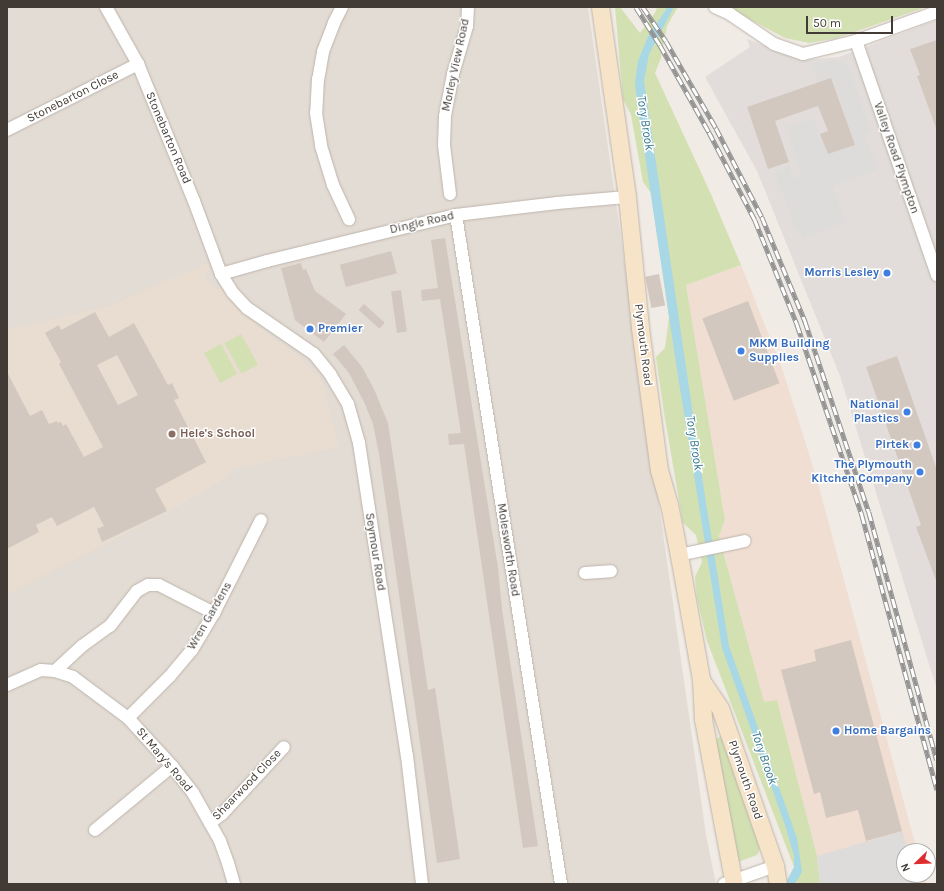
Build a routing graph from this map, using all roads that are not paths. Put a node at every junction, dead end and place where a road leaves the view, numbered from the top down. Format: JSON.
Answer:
{"nodes":[{"id":1,"x":106,"y":7,"type":"edge"},
{"id":2,"x":342,"y":7,"type":"edge"},
{"id":3,"x":468,"y":7,"type":"edge"},
{"id":4,"x":600,"y":7,"type":"edge"},
{"id":5,"x":715,"y":7,"type":"edge"},
{"id":6,"x":937,"y":12,"type":"edge"},
{"id":7,"x":856,"y":41,"type":"junction"},
{"id":8,"x":138,"y":64,"type":"junction"},
{"id":9,"x":7,"y":130,"type":"edge"},
{"id":10,"x":450,"y":194,"type":"dead end"},
{"id":11,"x":627,"y":197,"type":"junction"},
{"id":12,"x":456,"y":215,"type":"junction"},
{"id":13,"x":349,"y":220,"type":"dead end"},
{"id":14,"x":221,"y":274,"type":"junction"},
{"id":15,"x":937,"y":275,"type":"edge"},
{"id":16,"x":261,"y":520,"type":"dead end"},
{"id":17,"x":745,"y":541,"type":"dead end"},
{"id":18,"x":679,"y":554,"type":"junction"},
{"id":19,"x":611,"y":571,"type":"dead end"},
{"id":20,"x":585,"y":573,"type":"dead end"},
{"id":21,"x":214,"y":613,"type":"junction"},
{"id":22,"x":55,"y":670,"type":"junction"},
{"id":23,"x":701,"y":679,"type":"junction"},
{"id":24,"x":7,"y":685,"type":"edge"},
{"id":25,"x":128,"y":718,"type":"junction"},
{"id":26,"x":284,"y":747,"type":"dead end"},
{"id":27,"x":172,"y":766,"type":"junction"},
{"id":28,"x":210,"y":823,"type":"junction"},
{"id":29,"x":95,"y":830,"type":"dead end"},
{"id":30,"x":775,"y":866,"type":"junction"},
{"id":31,"x":730,"y":883,"type":"edge"},
{"id":32,"x":234,"y":884,"type":"edge"},
{"id":33,"x":422,"y":884,"type":"edge"},
{"id":34,"x":561,"y":884,"type":"edge"},
{"id":35,"x":778,"y":884,"type":"edge"}],
"edges":[{"from":1,"to":8,"type":"street","name":"Stonebarton Road"},
{"from":2,"to":13,"type":"street"},
{"from":3,"to":10,"type":"street","name":"Morley View Road"},
{"from":4,"to":11,"type":"main road","name":"Plymouth Road"},
{"from":5,"to":7,"type":"street"},
{"from":6,"to":7,"type":"street"},
{"from":7,"to":15,"type":"street","name":"Valley Road Plympton"},
{"from":8,"to":9,"type":"street","name":"Stonebarton Close"},
{"from":8,"to":14,"type":"street","name":"Stonebarton Road"},
{"from":11,"to":12,"type":"street","name":"Dingle Road"},
{"from":11,"to":18,"type":"main road","name":"Plymouth Road"},
{"from":12,"to":14,"type":"street","name":"Dingle Road"},
{"from":12,"to":34,"type":"street","name":"Molesworth Road"},
{"from":14,"to":33,"type":"street","name":"Seymour Road"},
{"from":16,"to":21,"type":"street","name":"Wren Gardens"},
{"from":17,"to":18,"type":"street"},
{"from":18,"to":23,"type":"main road","name":"Plymouth Road"},
{"from":19,"to":20,"type":"street"},
{"from":21,"to":22,"type":"street"},
{"from":21,"to":25,"type":"street","name":"Wren Gardens"},
{"from":22,"to":24,"type":"street"},
{"from":22,"to":25,"type":"street","name":"St Mary's Road"},
{"from":23,"to":30,"type":"main road","name":"Plymouth Road"},
{"from":23,"to":31,"type":"main road","name":"Plymouth Road"},
{"from":25,"to":27,"type":"street","name":"St Mary's Road"},
{"from":26,"to":28,"type":"street","name":"Shearwood Close"},
{"from":27,"to":28,"type":"street","name":"St Mary's Road"},
{"from":27,"to":29,"type":"street"},
{"from":28,"to":32,"type":"street","name":"St Mary's Road"},
{"from":30,"to":31,"type":"street"},
{"from":30,"to":35,"type":"main road","name":"Plymouth Road"}]}
